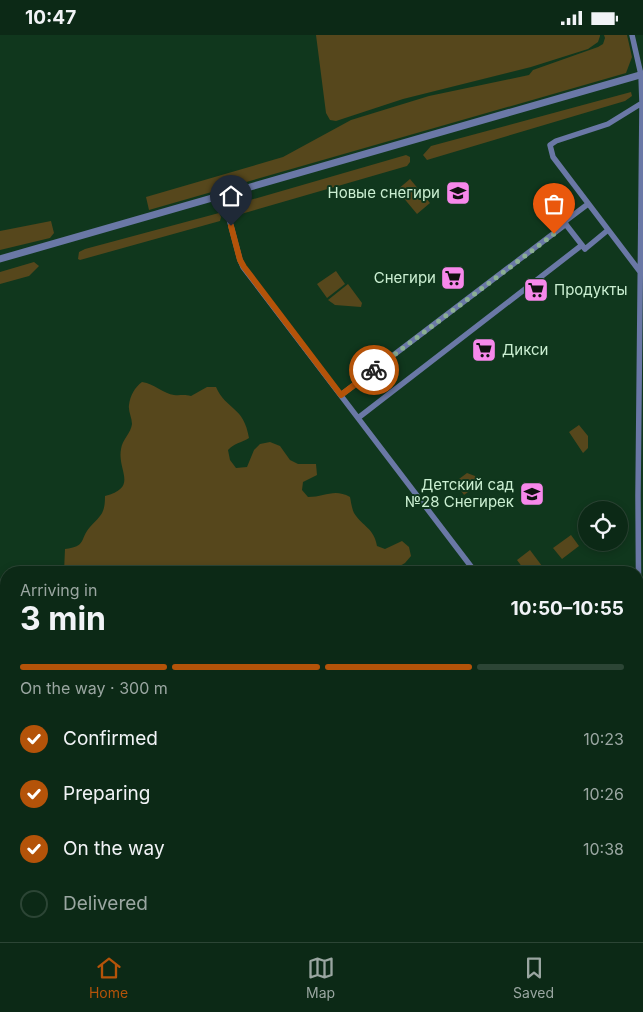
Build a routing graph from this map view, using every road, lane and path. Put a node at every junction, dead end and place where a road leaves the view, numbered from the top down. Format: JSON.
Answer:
{"nodes":[{"id":1,"x":632,"y":35,"type":"edge"},
{"id":2,"x":642,"y":75,"type":"edge"},
{"id":3,"x":642,"y":103,"type":"edge"},
{"id":4,"x":223,"y":196,"type":"junction"},
{"id":5,"x":588,"y":204,"type":"junction"},
{"id":6,"x":565,"y":223,"type":"junction"},
{"id":7,"x":608,"y":231,"type":"junction"},
{"id":8,"x":584,"y":247,"type":"junction"},
{"id":9,"x":0,"y":259,"type":"edge"},
{"id":10,"x":641,"y":273,"type":"junction"},
{"id":11,"x":341,"y":395,"type":"junction"},
{"id":12,"x":358,"y":418,"type":"junction"},
{"id":13,"x":471,"y":566,"type":"edge"},
{"id":14,"x":638,"y":566,"type":"edge"}],
"edges":[{"from":1,"to":2,"type":"street"},
{"from":2,"to":3,"type":"street"},
{"from":2,"to":4,"type":"street"},
{"from":3,"to":5,"type":"street"},
{"from":3,"to":10,"type":"street"},
{"from":4,"to":9,"type":"street"},
{"from":4,"to":11,"type":"street"},
{"from":5,"to":6,"type":"street"},
{"from":5,"to":7,"type":"street"},
{"from":6,"to":8,"type":"street"},
{"from":6,"to":11,"type":"street"},
{"from":7,"to":8,"type":"street"},
{"from":7,"to":10,"type":"street"},
{"from":8,"to":12,"type":"street"},
{"from":10,"to":14,"type":"street"},
{"from":11,"to":12,"type":"street"},
{"from":12,"to":13,"type":"street"}]}
